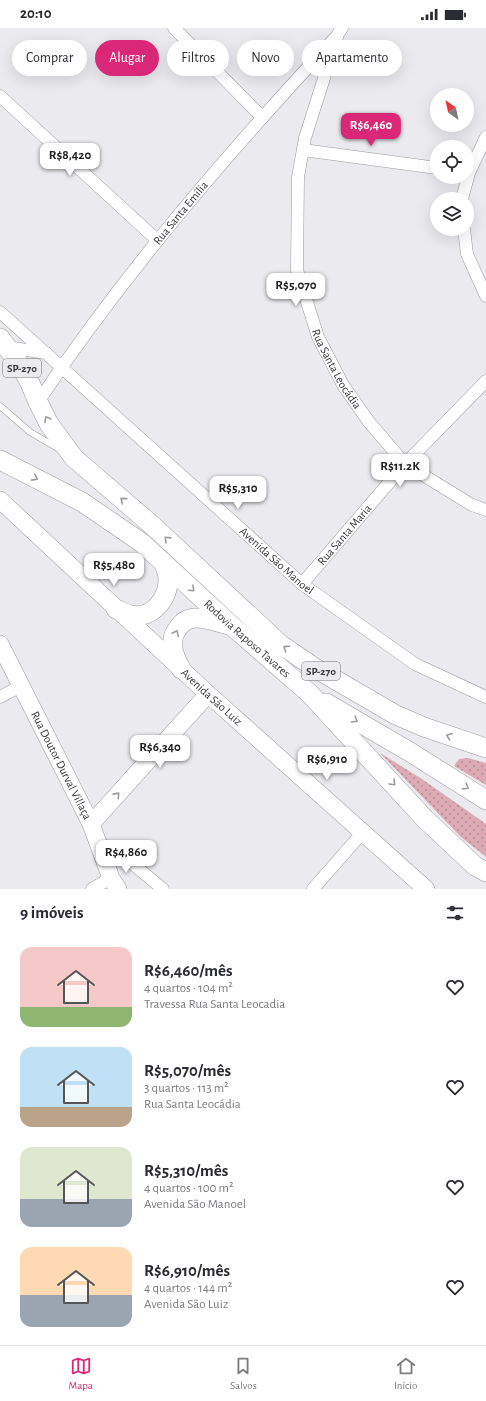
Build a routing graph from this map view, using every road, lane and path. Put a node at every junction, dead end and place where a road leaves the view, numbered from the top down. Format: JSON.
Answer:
{"nodes":[{"id":1,"x":174,"y":28,"type":"edge"},
{"id":2,"x":340,"y":31,"type":"edge"},
{"id":3,"x":0,"y":96,"type":"edge"},
{"id":4,"x":262,"y":117,"type":"junction"},
{"id":5,"x":486,"y":137,"type":"edge"},
{"id":6,"x":303,"y":150,"type":"junction"},
{"id":7,"x":474,"y":161,"type":"edge"},
{"id":8,"x":430,"y":167,"type":"edge"},
{"id":9,"x":465,"y":236,"type":"edge"},
{"id":10,"x":157,"y":240,"type":"junction"},
{"id":11,"x":486,"y":296,"type":"edge"},
{"id":12,"x":0,"y":312,"type":"edge"},
{"id":13,"x":4,"y":342,"type":"edge"},
{"id":14,"x":46,"y":353,"type":"junction"},
{"id":15,"x":61,"y":367,"type":"junction"},
{"id":16,"x":486,"y":381,"type":"edge"},
{"id":17,"x":38,"y":402,"type":"junction"},
{"id":18,"x":0,"y":406,"type":"edge"},
{"id":19,"x":74,"y":458,"type":"junction"},
{"id":20,"x":0,"y":460,"type":"edge"},
{"id":21,"x":405,"y":464,"type":"junction"},
{"id":22,"x":0,"y":500,"type":"edge"},
{"id":23,"x":486,"y":510,"type":"edge"},
{"id":24,"x":164,"y":563,"type":"junction"},
{"id":25,"x":302,"y":584,"type":"junction"},
{"id":26,"x":116,"y":609,"type":"junction"},
{"id":27,"x":232,"y":626,"type":"junction"},
{"id":28,"x":0,"y":644,"type":"edge"},
{"id":29,"x":181,"y":669,"type":"junction"},
{"id":30,"x":21,"y":686,"type":"junction"},
{"id":31,"x":309,"y":693,"type":"junction"},
{"id":32,"x":208,"y":694,"type":"junction"},
{"id":33,"x":0,"y":697,"type":"edge"},
{"id":34,"x":486,"y":697,"type":"edge"},
{"id":35,"x":486,"y":748,"type":"edge"},
{"id":36,"x":486,"y":800,"type":"edge"},
{"id":37,"x":91,"y":824,"type":"junction"},
{"id":38,"x":363,"y":832,"type":"junction"},
{"id":39,"x":98,"y":843,"type":"junction"},
{"id":40,"x":486,"y":872,"type":"edge"},
{"id":41,"x":115,"y":883,"type":"edge"},
{"id":42,"x":92,"y":889,"type":"edge"},
{"id":43,"x":163,"y":889,"type":"edge"},
{"id":44,"x":313,"y":889,"type":"edge"},
{"id":45,"x":426,"y":889,"type":"edge"}],
"edges":[{"from":1,"to":4,"type":"street"},
{"from":2,"to":4,"type":"street","name":"Rua Santa Emília"},
{"from":2,"to":6,"type":"street","name":"Rua Santa Leocádia"},
{"from":3,"to":10,"type":"street"},
{"from":4,"to":10,"type":"street","name":"Rua Santa Emília"},
{"from":5,"to":7,"type":"street"},
{"from":6,"to":8,"type":"street"},
{"from":6,"to":21,"type":"street","name":"Rua Santa Leocádia"},
{"from":9,"to":11,"type":"street"},
{"from":10,"to":15,"type":"street","name":"Rua Santa Emília"},
{"from":12,"to":14,"type":"street","name":"Avenida São Manoel"},
{"from":13,"to":14,"type":"street"},
{"from":13,"to":17,"type":"main road","number":"SP-270"},
{"from":14,"to":15,"type":"street","name":"Avenida São Manoel"},
{"from":15,"to":17,"type":"street","name":"Rua Santa Emília"},
{"from":15,"to":25,"type":"street","name":"Avenida São Manoel"},
{"from":16,"to":21,"type":"street","name":"Rua Santa Maria"},
{"from":19,"to":17,"type":"main road","number":"SP-270","one_way":true},
{"from":18,"to":19,"type":"lane","number":"SP-270"},
{"from":35,"to":19,"type":"main road","name":"Rodovia Raposo Tavares","number":"SP-270","one_way":true},
{"from":20,"to":24,"type":"main road","name":"Rodovia Raposo Tavares","number":"SP-270","one_way":true},
{"from":21,"to":23,"type":"street","name":"Rua Santa Leocádia"},
{"from":21,"to":25,"type":"street","name":"Rua Santa Maria"},
{"from":22,"to":26,"type":"main road","name":"Avenida São Luiz"},
{"from":24,"to":26,"type":"main road"},
{"from":24,"to":27,"type":"main road","name":"Rodovia Raposo Tavares","number":"SP-270","one_way":true},
{"from":25,"to":34,"type":"street","name":"Avenida São Manoel"},
{"from":26,"to":29,"type":"main road","name":"Avenida São Luiz"},
{"from":29,"to":27,"type":"main road","one_way":true},
{"from":27,"to":31,"type":"main road","name":"Rodovia Raposo Tavares","number":"SP-270"},
{"from":28,"to":30,"type":"main road","name":"Rua Doutor Durval Villaça"},
{"from":29,"to":32,"type":"main road","name":"Avenida São Luiz"},
{"from":30,"to":33,"type":"street"},
{"from":30,"to":37,"type":"main road","name":"Rua Doutor Durval Villaça"},
{"from":31,"to":36,"type":"main road","one_way":true},
{"from":31,"to":40,"type":"main road","name":"Rodovia Raposo Tavares","number":"SP-270","one_way":true},
{"from":37,"to":32,"type":"main road","one_way":true},
{"from":32,"to":38,"type":"main road","name":"Avenida São Luiz"},
{"from":37,"to":39,"type":"main road","name":"Rua Doutor Durval Villaça"},
{"from":38,"to":44,"type":"street"},
{"from":38,"to":45,"type":"main road","name":"Avenida São Luiz"},
{"from":39,"to":41,"type":"main road","name":"Rua Doutor Durval Villaça"},
{"from":39,"to":43,"type":"street"},
{"from":41,"to":42,"type":"street"}]}
